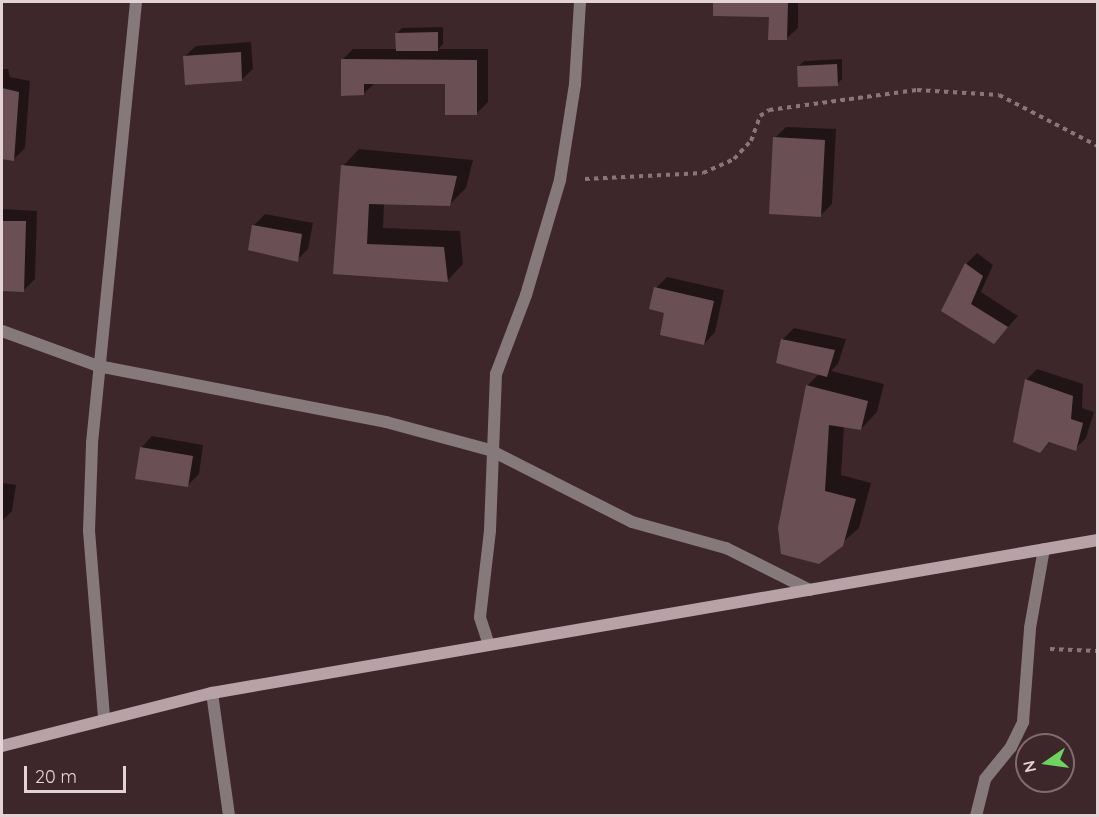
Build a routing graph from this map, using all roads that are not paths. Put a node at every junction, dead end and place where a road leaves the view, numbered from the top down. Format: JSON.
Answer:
{"nodes":[{"id":1,"x":136,"y":2,"type":"edge"},
{"id":2,"x":580,"y":2,"type":"edge"},
{"id":3,"x":2,"y":331,"type":"edge"},
{"id":4,"x":98,"y":366,"type":"junction"},
{"id":5,"x":490,"y":450,"type":"junction"},
{"id":6,"x":1098,"y":540,"type":"edge"},
{"id":7,"x":1044,"y":549,"type":"junction"},
{"id":8,"x":810,"y":590,"type":"junction"},
{"id":9,"x":489,"y":642,"type":"junction"},
{"id":10,"x":212,"y":693,"type":"junction"},
{"id":11,"x":104,"y":717,"type":"junction"},
{"id":12,"x":2,"y":746,"type":"edge"},
{"id":13,"x":229,"y":816,"type":"edge"},
{"id":14,"x":976,"y":816,"type":"edge"}],
"edges":[{"from":1,"to":4,"type":"street"},
{"from":2,"to":5,"type":"street"},
{"from":3,"to":4,"type":"street"},
{"from":4,"to":5,"type":"street"},
{"from":4,"to":11,"type":"street"},
{"from":5,"to":8,"type":"street"},
{"from":5,"to":9,"type":"street"},
{"from":6,"to":7,"type":"street"},
{"from":7,"to":8,"type":"street"},
{"from":7,"to":14,"type":"street"},
{"from":8,"to":9,"type":"street"},
{"from":9,"to":10,"type":"street"},
{"from":10,"to":11,"type":"street"},
{"from":10,"to":13,"type":"street"},
{"from":11,"to":12,"type":"street"}]}
